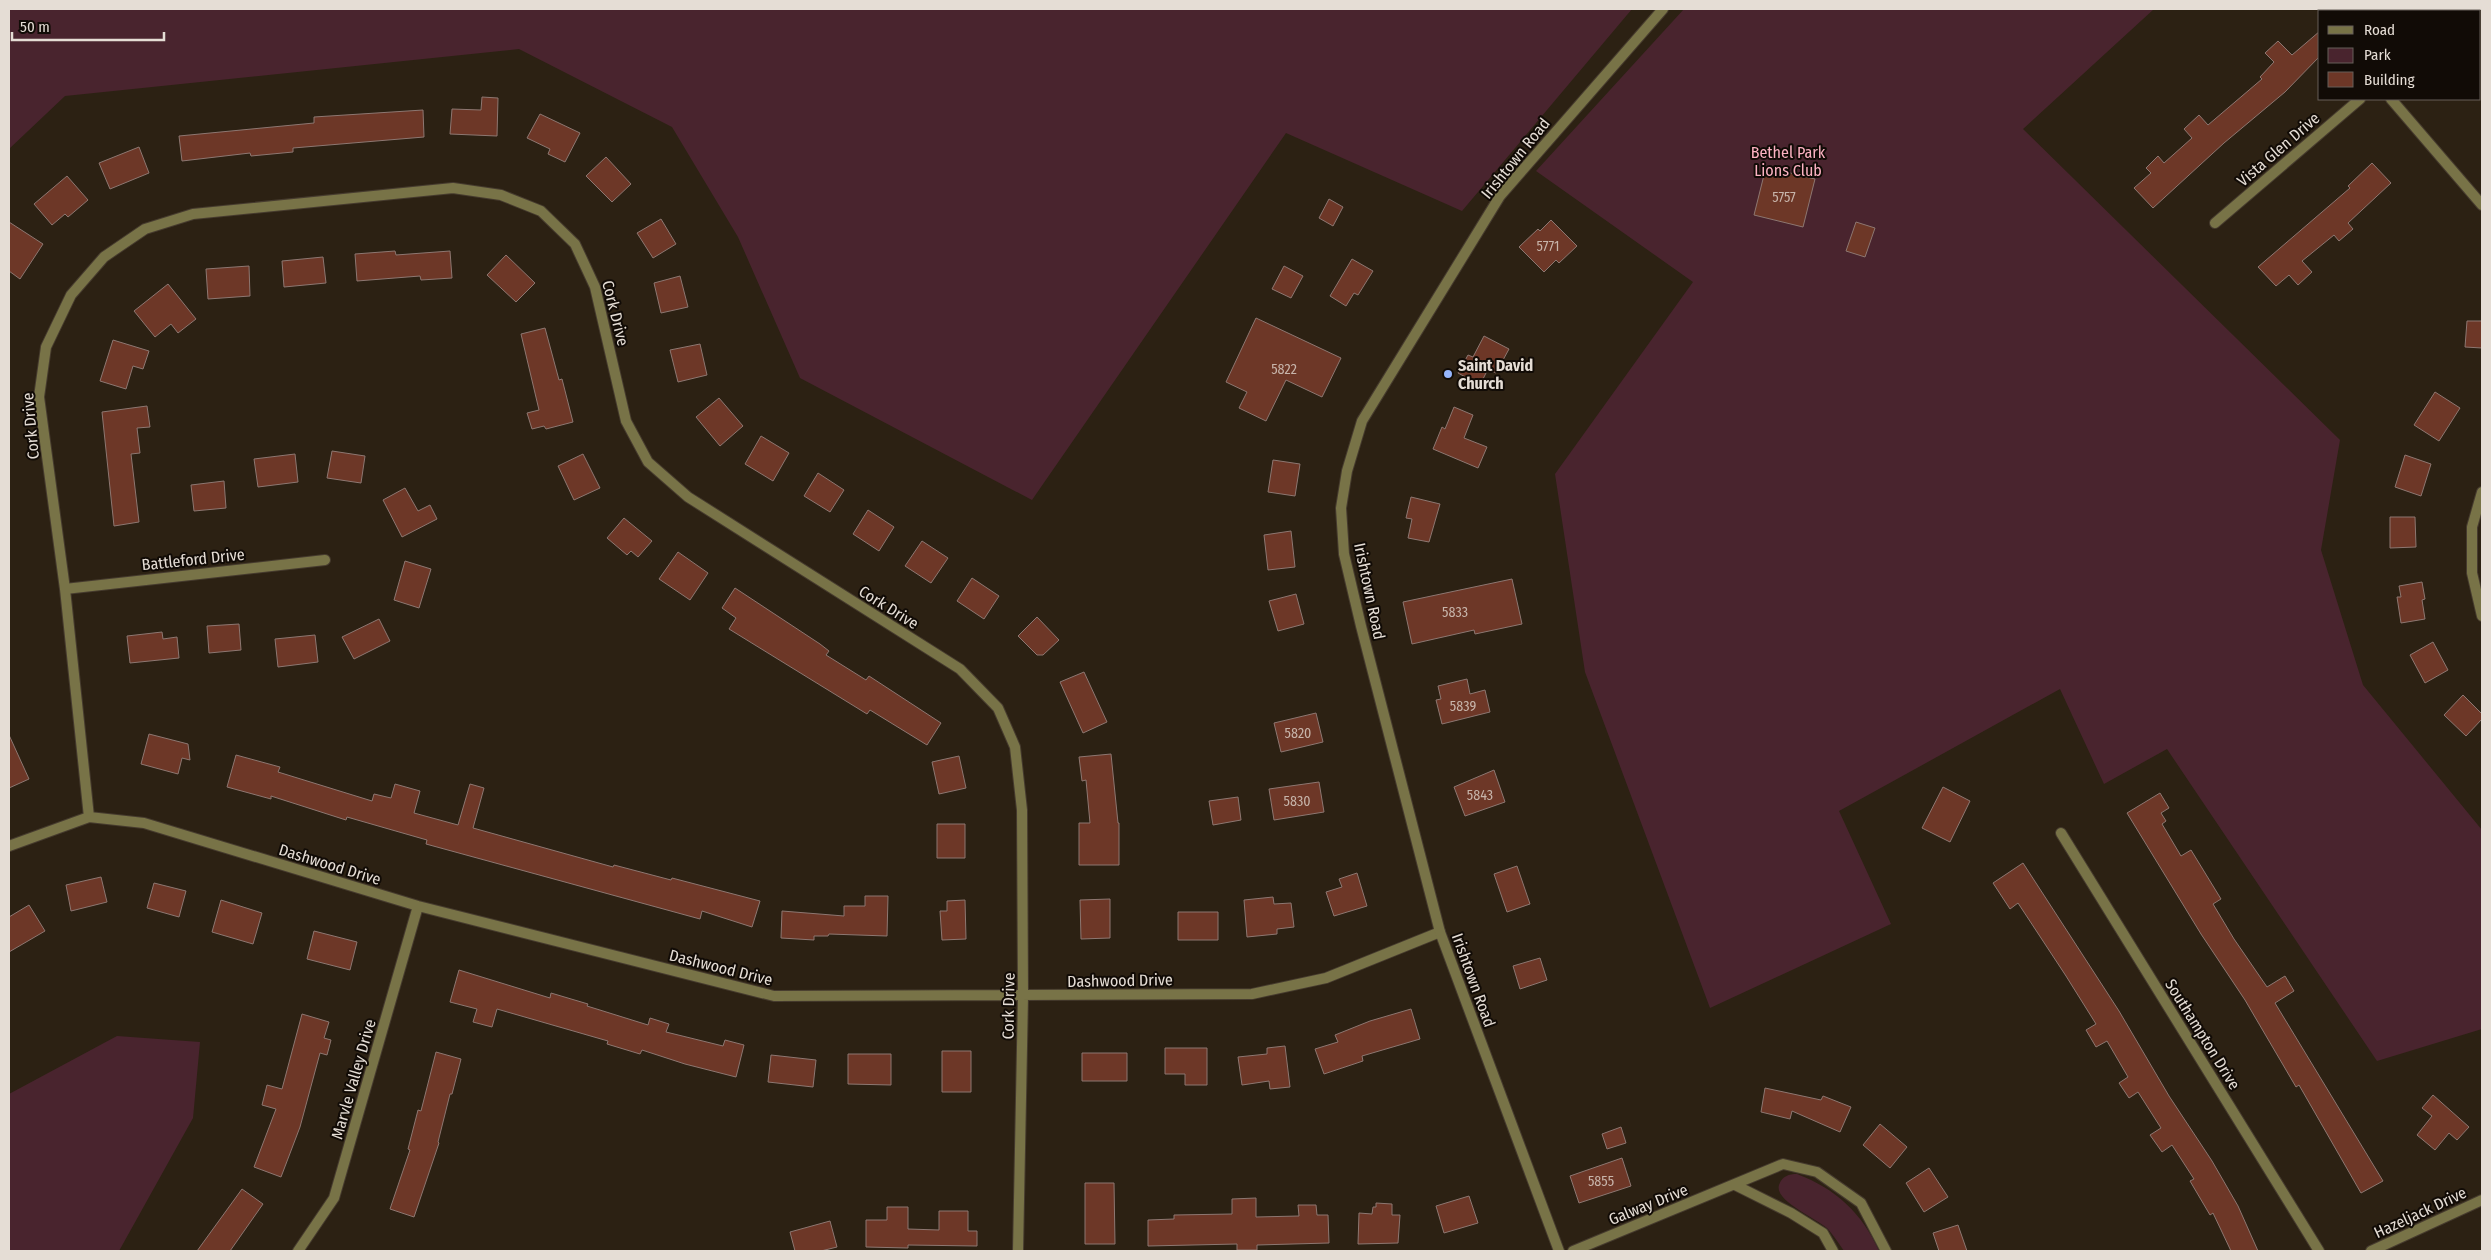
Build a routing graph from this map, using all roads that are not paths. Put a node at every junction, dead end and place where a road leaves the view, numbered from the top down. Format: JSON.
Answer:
{"nodes":[{"id":1,"x":1663,"y":9,"type":"edge"},
{"id":2,"x":2359,"y":100,"type":"edge"},
{"id":3,"x":2392,"y":100,"type":"edge"},
{"id":4,"x":2482,"y":205,"type":"edge"},
{"id":5,"x":2216,"y":223,"type":"dead end"},
{"id":6,"x":2482,"y":492,"type":"edge"},
{"id":7,"x":325,"y":560,"type":"dead end"},
{"id":8,"x":65,"y":589,"type":"junction"},
{"id":9,"x":2482,"y":616,"type":"edge"},
{"id":10,"x":89,"y":817,"type":"junction"},
{"id":11,"x":2061,"y":833,"type":"dead end"},
{"id":12,"x":9,"y":846,"type":"edge"},
{"id":13,"x":418,"y":906,"type":"junction"},
{"id":14,"x":1440,"y":932,"type":"junction"},
{"id":15,"x":1023,"y":996,"type":"junction"},
{"id":16,"x":1735,"y":1186,"type":"junction"},
{"id":17,"x":2482,"y":1200,"type":"edge"},
{"id":18,"x":298,"y":1251,"type":"edge"},
{"id":19,"x":1018,"y":1251,"type":"edge"},
{"id":20,"x":1559,"y":1251,"type":"edge"},
{"id":21,"x":1573,"y":1251,"type":"edge"},
{"id":22,"x":1833,"y":1251,"type":"edge"},
{"id":23,"x":1886,"y":1251,"type":"edge"},
{"id":24,"x":2319,"y":1251,"type":"edge"},
{"id":25,"x":2371,"y":1251,"type":"edge"}],
"edges":[{"from":1,"to":14,"type":"street","name":"Irishtown Road"},
{"from":2,"to":5,"type":"street","name":"Vista Glen Drive"},
{"from":3,"to":4,"type":"street"},
{"from":6,"to":9,"type":"street"},
{"from":7,"to":8,"type":"street","name":"Battleford Drive"},
{"from":8,"to":10,"type":"street","name":"Cork Drive"},
{"from":8,"to":15,"type":"street","name":"Cork Drive"},
{"from":10,"to":12,"type":"street","name":"Dashwood Drive"},
{"from":10,"to":13,"type":"street","name":"Dashwood Drive"},
{"from":11,"to":24,"type":"street","name":"Southampton Drive"},
{"from":13,"to":15,"type":"street","name":"Dashwood Drive"},
{"from":13,"to":18,"type":"street","name":"Marvle Valley Drive"},
{"from":14,"to":15,"type":"street","name":"Dashwood Drive"},
{"from":14,"to":20,"type":"street","name":"Irishtown Road"},
{"from":15,"to":19,"type":"street","name":"Cork Drive"},
{"from":16,"to":21,"type":"street","name":"Galway Drive"},
{"from":16,"to":22,"type":"street"},
{"from":16,"to":23,"type":"street","name":"Galway Drive"},
{"from":17,"to":25,"type":"street","name":"Hazeljack Drive"}]}
